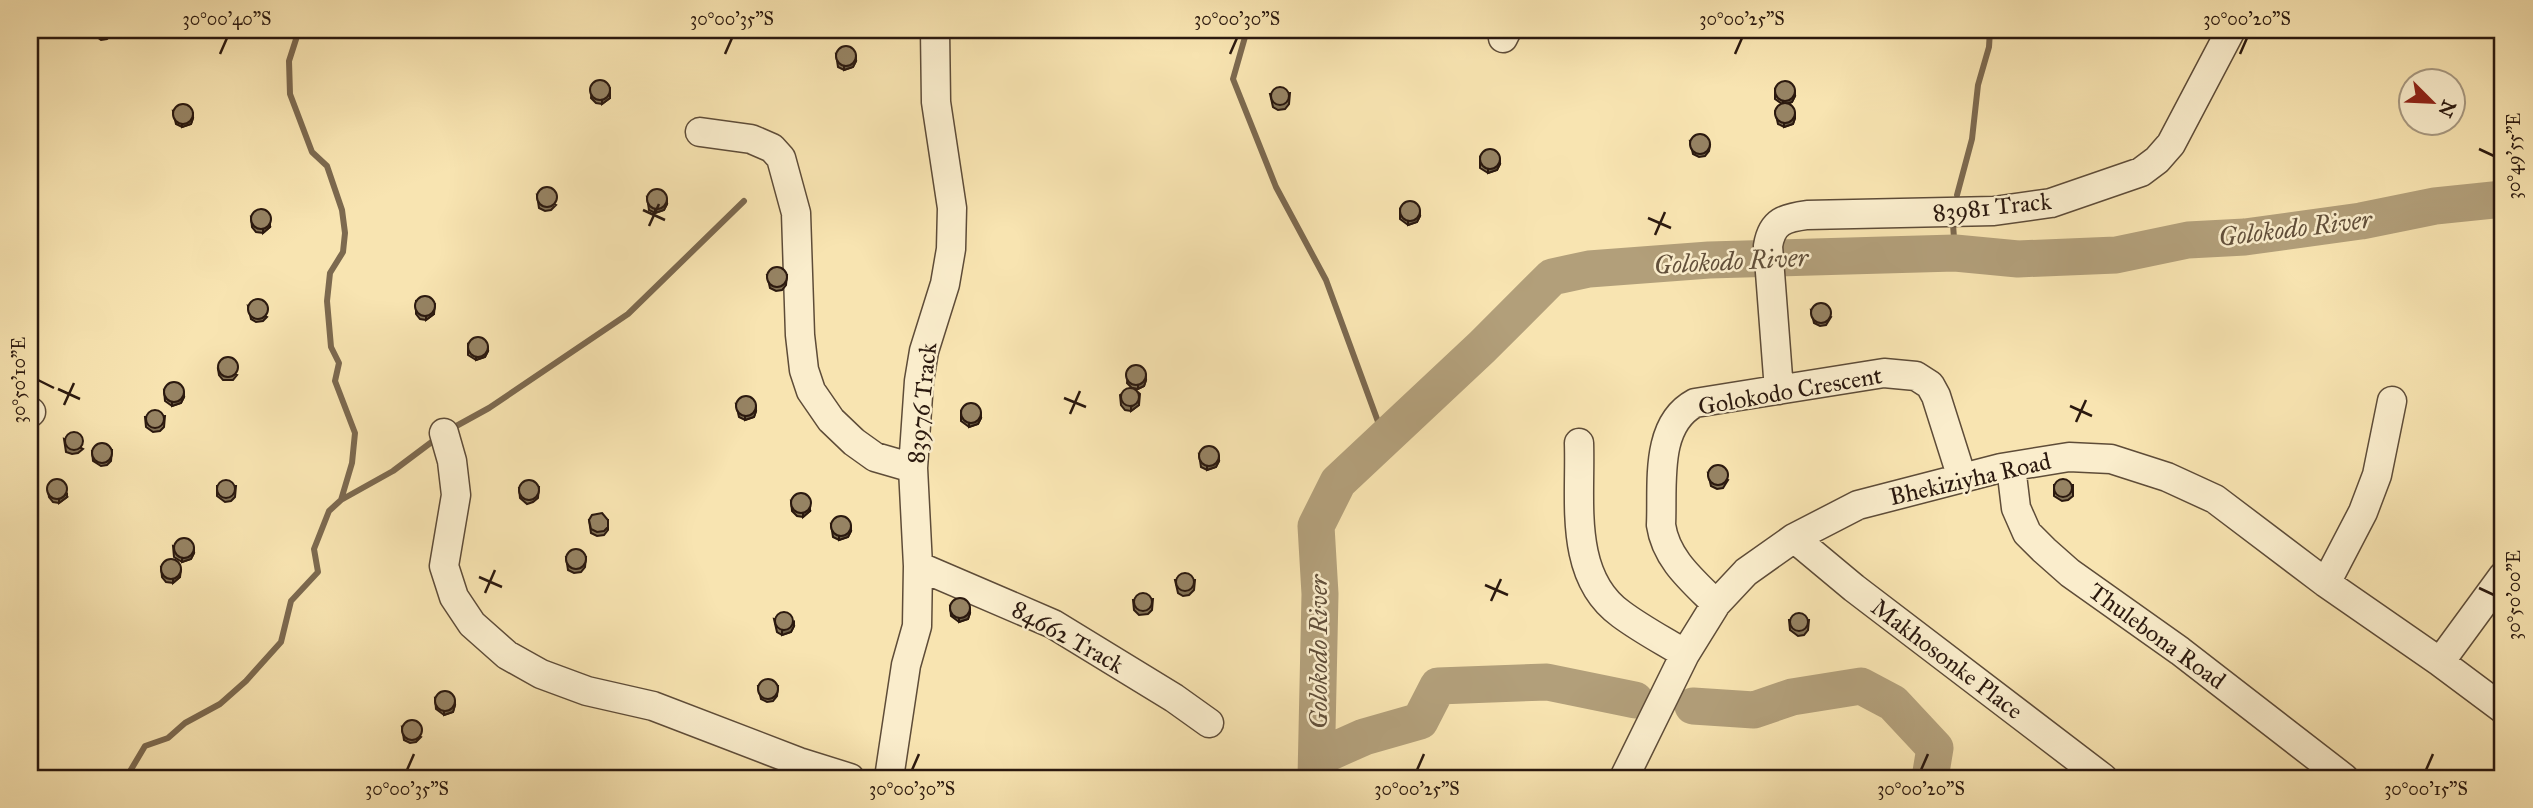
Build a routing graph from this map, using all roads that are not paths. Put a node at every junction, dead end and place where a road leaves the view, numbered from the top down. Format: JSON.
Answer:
{"nodes":[{"id":1,"x":935,"y":30,"type":"edge"},
{"id":2,"x":2231,"y":30,"type":"edge"},
{"id":3,"x":700,"y":132,"type":"dead end"},
{"id":4,"x":1779,"y":390,"type":"junction"},
{"id":5,"x":2392,"y":401,"type":"dead end"},
{"id":6,"x":444,"y":433,"type":"dead end"},
{"id":7,"x":1579,"y":443,"type":"dead end"},
{"id":8,"x":2011,"y":467,"type":"junction"},
{"id":9,"x":913,"y":468,"type":"junction"},
{"id":10,"x":1962,"y":478,"type":"junction"},
{"id":11,"x":1794,"y":538,"type":"junction"},
{"id":12,"x":918,"y":566,"type":"junction"},
{"id":13,"x":2503,"y":576,"type":"edge"},
{"id":14,"x":2326,"y":583,"type":"junction"},
{"id":15,"x":1716,"y":604,"type":"junction"},
{"id":16,"x":1685,"y":654,"type":"junction"},
{"id":17,"x":2440,"y":662,"type":"junction"},
{"id":18,"x":2503,"y":709,"type":"edge"},
{"id":19,"x":1209,"y":723,"type":"dead end"},
{"id":20,"x":849,"y":778,"type":"edge"},
{"id":21,"x":889,"y":778,"type":"edge"},
{"id":22,"x":1624,"y":778,"type":"edge"},
{"id":23,"x":2103,"y":778,"type":"edge"},
{"id":24,"x":2344,"y":778,"type":"edge"}],
"edges":[{"from":1,"to":9,"type":"street","name":"83976 Track"},
{"from":2,"to":4,"type":"street","name":"83981 Track"},
{"from":3,"to":9,"type":"street"},
{"from":4,"to":10,"type":"street","name":"Golokodo Crescent"},
{"from":4,"to":15,"type":"street","name":"Golokodo Crescent"},
{"from":5,"to":14,"type":"street"},
{"from":6,"to":20,"type":"street"},
{"from":7,"to":16,"type":"street"},
{"from":8,"to":10,"type":"street","name":"Bhekiziyha Road"},
{"from":8,"to":14,"type":"street","name":"Bhekiziyha Road"},
{"from":8,"to":24,"type":"street","name":"Thulebona Road"},
{"from":9,"to":12,"type":"street","name":"83976 Track"},
{"from":10,"to":11,"type":"street","name":"Bhekiziyha Road"},
{"from":11,"to":15,"type":"street","name":"Bhekiziyha Road"},
{"from":11,"to":23,"type":"street","name":"Makhosonke Place"},
{"from":12,"to":19,"type":"street","name":"84662 Track"},
{"from":12,"to":21,"type":"street","name":"83976 Track"},
{"from":13,"to":17,"type":"street"},
{"from":14,"to":17,"type":"street","name":"Bhekiziyha Road"},
{"from":15,"to":16,"type":"street","name":"Bhekiziyha Road"},
{"from":16,"to":22,"type":"street","name":"Bhekiziyha Road"},
{"from":17,"to":18,"type":"street","name":"Bhekiziyha Road"}]}
